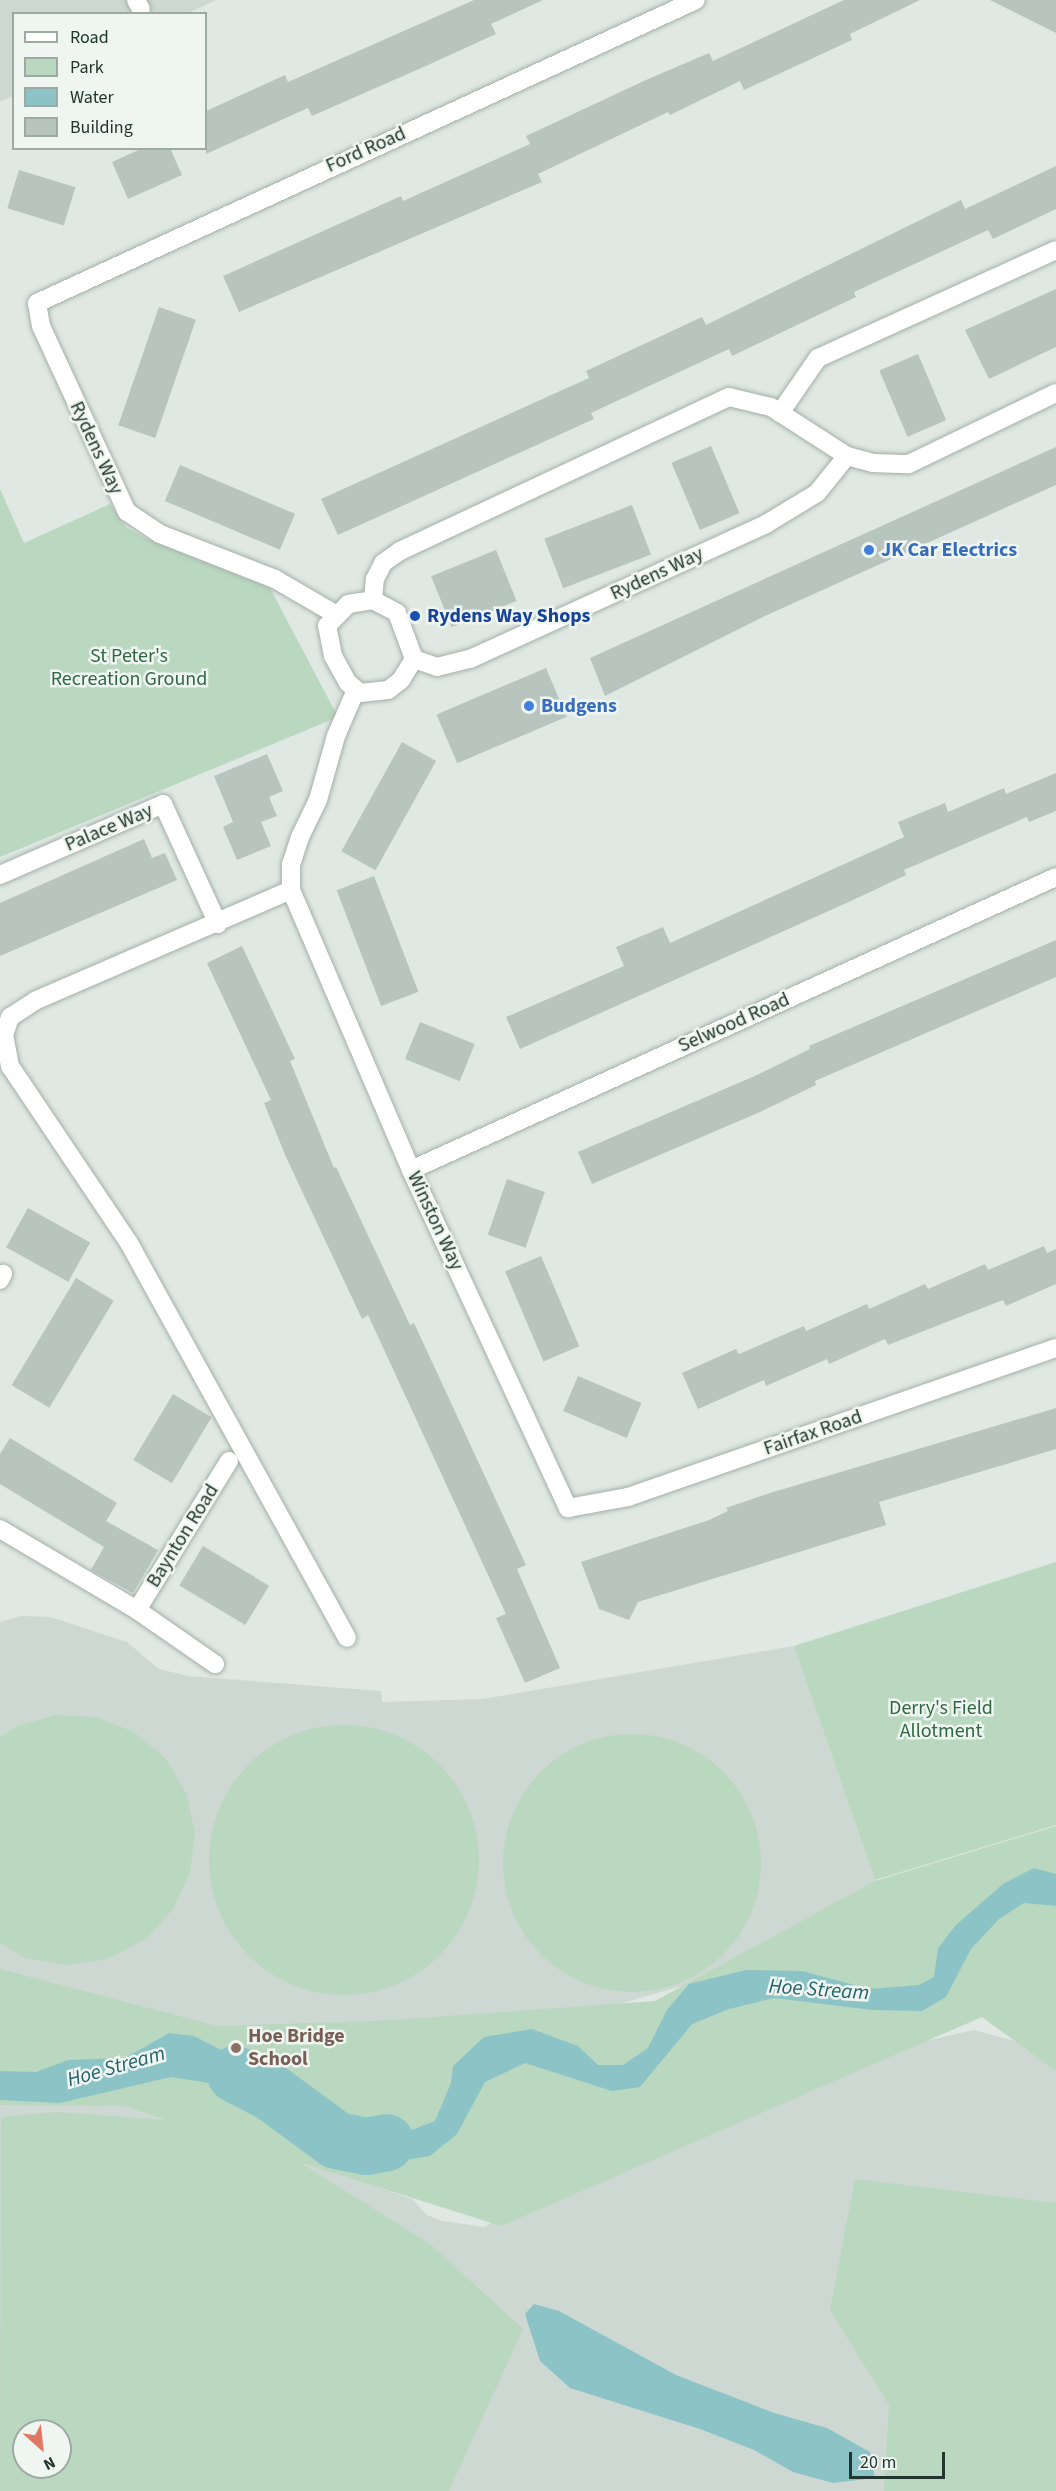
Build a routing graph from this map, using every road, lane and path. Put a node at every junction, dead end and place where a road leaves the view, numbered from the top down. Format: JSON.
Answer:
{"nodes":[{"id":1,"x":696,"y":0,"type":"edge"},
{"id":2,"x":1056,"y":250,"type":"edge"},
{"id":3,"x":37,"y":303,"type":"joint"},
{"id":4,"x":1056,"y":393,"type":"edge"},
{"id":5,"x":780,"y":413,"type":"junction"},
{"id":6,"x":847,"y":456,"type":"junction"},
{"id":7,"x":373,"y":600,"type":"junction"},
{"id":8,"x":335,"y":614,"type":"junction"},
{"id":9,"x":414,"y":659,"type":"junction"},
{"id":10,"x":355,"y":692,"type":"junction"},
{"id":11,"x":0,"y":875,"type":"edge"},
{"id":12,"x":1056,"y":877,"type":"edge"},
{"id":13,"x":291,"y":890,"type":"junction"},
{"id":14,"x":219,"y":924,"type":"junction"},
{"id":15,"x":411,"y":1170,"type":"junction"},
{"id":16,"x":1056,"y":1348,"type":"edge"},
{"id":17,"x":229,"y":1461,"type":"dead end"},
{"id":18,"x":568,"y":1508,"type":"joint"},
{"id":19,"x":0,"y":1529,"type":"edge"},
{"id":20,"x":137,"y":1610,"type":"junction"},
{"id":21,"x":346,"y":1638,"type":"dead end"},
{"id":22,"x":215,"y":1664,"type":"dead end"}],
"edges":[{"from":1,"to":3,"type":"street","name":"Ford Road"},
{"from":2,"to":5,"type":"street"},
{"from":3,"to":8,"type":"street","name":"Rydens Way"},
{"from":4,"to":6,"type":"street"},
{"from":5,"to":6,"type":"street"},
{"from":5,"to":7,"type":"street"},
{"from":6,"to":9,"type":"street","name":"Rydens Way"},
{"from":7,"to":8,"type":"street"},
{"from":7,"to":9,"type":"street"},
{"from":8,"to":10,"type":"street"},
{"from":9,"to":10,"type":"street"},
{"from":10,"to":13,"type":"street"},
{"from":11,"to":14,"type":"street","name":"Palace Way"},
{"from":12,"to":15,"type":"street","name":"Selwood Road"},
{"from":13,"to":14,"type":"street"},
{"from":13,"to":15,"type":"street","name":"Winston Way"},
{"from":14,"to":21,"type":"street"},
{"from":15,"to":18,"type":"street","name":"Winston Way"},
{"from":16,"to":18,"type":"street","name":"Fairfax Road"},
{"from":17,"to":20,"type":"street","name":"Baynton Road"},
{"from":19,"to":20,"type":"street","name":"Baynton Road"},
{"from":20,"to":22,"type":"street","name":"Baynton Road"}]}
